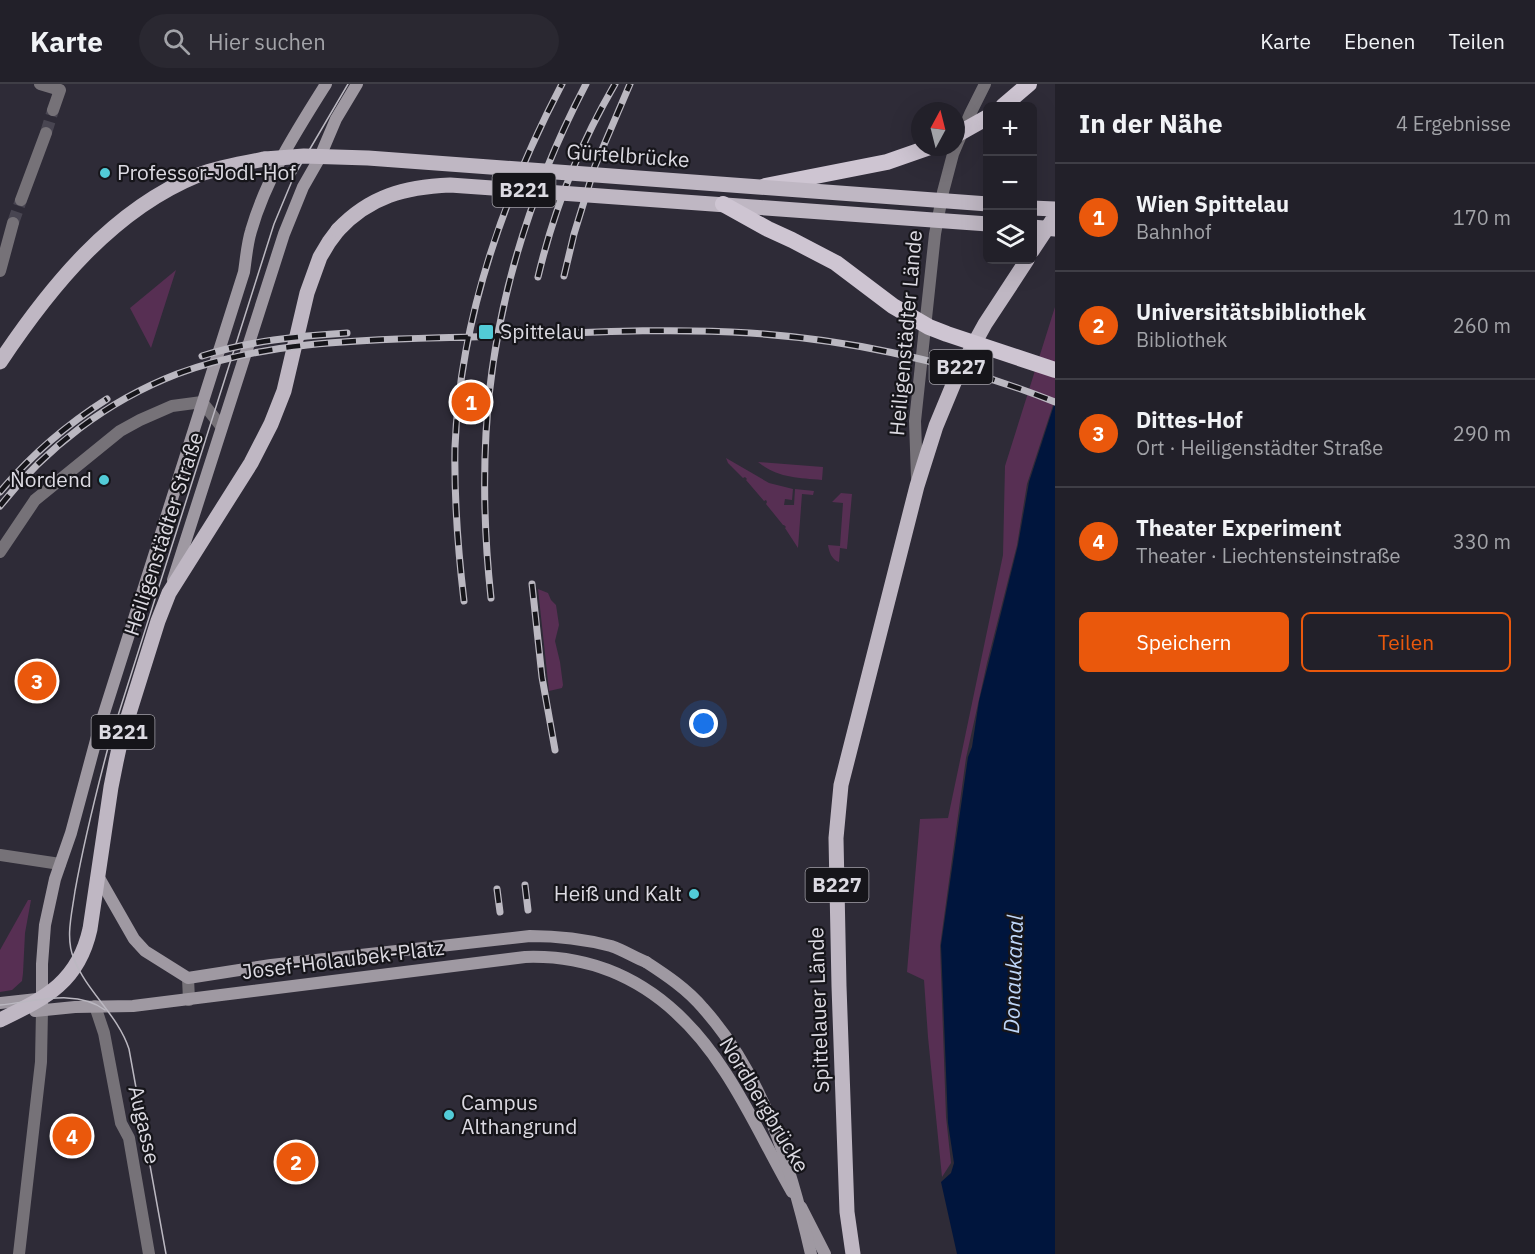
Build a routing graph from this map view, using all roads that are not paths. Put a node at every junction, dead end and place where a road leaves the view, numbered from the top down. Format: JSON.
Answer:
{"nodes":[{"id":1,"x":40,"y":84,"type":"edge"},
{"id":2,"x":326,"y":84,"type":"edge"},
{"id":3,"x":357,"y":84,"type":"edge"},
{"id":4,"x":985,"y":84,"type":"edge"},
{"id":5,"x":1029,"y":84,"type":"edge"},
{"id":6,"x":1008,"y":102,"type":"edge"},
{"id":7,"x":53,"y":110,"type":"tunnel mouth"},
{"id":8,"x":983,"y":119,"type":"edge"},
{"id":9,"x":965,"y":130,"type":"edge"},
{"id":10,"x":46,"y":133,"type":"tunnel mouth"},
{"id":11,"x":911,"y":154,"type":"edge"},
{"id":12,"x":761,"y":187,"type":"junction"},
{"id":13,"x":21,"y":200,"type":"tunnel mouth"},
{"id":14,"x":723,"y":204,"type":"junction"},
{"id":15,"x":983,"y":204,"type":"edge"},
{"id":16,"x":1037,"y":208,"type":"edge"},
{"id":17,"x":1055,"y":209,"type":"edge"},
{"id":18,"x":1055,"y":216,"type":"edge"},
{"id":19,"x":13,"y":223,"type":"tunnel mouth"},
{"id":20,"x":983,"y":224,"type":"edge"},
{"id":21,"x":1037,"y":228,"type":"edge"},
{"id":22,"x":1055,"y":229,"type":"edge"},
{"id":23,"x":1037,"y":243,"type":"edge"},
{"id":24,"x":1024,"y":264,"type":"edge"},
{"id":25,"x":0,"y":271,"type":"edge"},
{"id":26,"x":0,"y":362,"type":"edge"},
{"id":27,"x":1055,"y":370,"type":"edge"},
{"id":28,"x":202,"y":402,"type":"junction"},
{"id":29,"x":221,"y":426,"type":"junction"},
{"id":30,"x":917,"y":486,"type":"junction"},
{"id":31,"x":0,"y":552,"type":"edge"},
{"id":32,"x":169,"y":593,"type":"junction"},
{"id":33,"x":0,"y":855,"type":"edge"},
{"id":34,"x":60,"y":864,"type":"junction"},
{"id":35,"x":98,"y":876,"type":"junction"},
{"id":36,"x":500,"y":939,"type":"joint"},
{"id":37,"x":458,"y":944,"type":"junction"},
{"id":38,"x":502,"y":960,"type":"joint"},
{"id":39,"x":461,"y":965,"type":"junction"},
{"id":40,"x":188,"y":978,"type":"junction"},
{"id":41,"x":189,"y":1000,"type":"junction"},
{"id":42,"x":0,"y":1004,"type":"edge"},
{"id":43,"x":42,"y":1005,"type":"junction"},
{"id":44,"x":95,"y":1006,"type":"junction"},
{"id":45,"x":7,"y":1017,"type":"edge"},
{"id":46,"x":19,"y":1254,"type":"edge"},
{"id":47,"x":149,"y":1254,"type":"edge"},
{"id":48,"x":811,"y":1254,"type":"edge"},
{"id":49,"x":825,"y":1254,"type":"edge"},
{"id":50,"x":854,"y":1254,"type":"edge"}],
"edges":[{"from":1,"to":7,"type":"street"},
{"from":2,"to":28,"type":"main road","name":"Heiligenstädter Straße"},
{"from":3,"to":29,"type":"main road","name":"Heiligenstädter Straße"},
{"from":4,"to":30,"type":"street","name":"Heiligenstädter Lände"},
{"from":5,"to":6,"type":"highway"},
{"from":8,"to":9,"type":"highway","bridge":true},
{"from":10,"to":13,"type":"street"},
{"from":11,"to":12,"type":"highway","bridge":true},
{"from":12,"to":15,"type":"main road","name":"Gürtelbrücke","number":"B221","bridge":true},
{"from":12,"to":26,"type":"main road","name":"Gürtelbrücke","number":"B221","bridge":true},
{"from":14,"to":20,"type":"main road","name":"Gürtelbrücke","number":"B221","bridge":true},
{"from":14,"to":27,"type":"highway","bridge":true},
{"from":14,"to":32,"type":"main road","name":"Gürtelbrücke","number":"B221","bridge":true},
{"from":16,"to":17,"type":"main road"},
{"from":18,"to":23,"type":"main road"},
{"from":19,"to":25,"type":"street"},
{"from":21,"to":22,"type":"main road","bridge":true},
{"from":24,"to":30,"type":"main road","name":"Heiligenstädter Lände","number":"B227"},
{"from":28,"to":29,"type":"street"},
{"from":28,"to":31,"type":"street"},
{"from":28,"to":34,"type":"main road","name":"Heiligenstädter Straße"},
{"from":29,"to":32,"type":"main road","name":"Heiligenstädter Straße"},
{"from":30,"to":50,"type":"main road","name":"Spittelauer Lände","number":"B227"},
{"from":32,"to":35,"type":"main road","name":"Heiligenstädter Straße","number":"B221"},
{"from":33,"to":34,"type":"street"},
{"from":34,"to":43,"type":"main road","name":"Heiligenstädter Straße"},
{"from":35,"to":40,"type":"main road"},
{"from":35,"to":43,"type":"main road","name":"Heiligenstädter Straße","number":"B221"},
{"from":36,"to":37,"type":"main road","name":"Josef-Holaubek-Platz"},
{"from":36,"to":48,"type":"main road","name":"Nordbergbrücke","bridge":true},
{"from":37,"to":39,"type":"main road"},
{"from":37,"to":40,"type":"main road","name":"Josef-Holaubek-Platz"},
{"from":38,"to":39,"type":"main road","name":"Josef-Holaubek-Platz"},
{"from":38,"to":49,"type":"main road","name":"Nordbergbrücke"},
{"from":39,"to":41,"type":"main road","name":"Josef-Holaubek-Platz"},
{"from":40,"to":41,"type":"street"},
{"from":41,"to":44,"type":"main road","name":"Josef-Holaubek-Platz"},
{"from":42,"to":43,"type":"main road","name":"Josef-Holaubek-Platz"},
{"from":43,"to":44,"type":"main road","name":"Josef-Holaubek-Platz"},
{"from":43,"to":45,"type":"main road","name":"Heiligenstädter Straße","number":"B221"},
{"from":43,"to":46,"type":"street"},
{"from":44,"to":47,"type":"street","name":"Augasse"}]}
